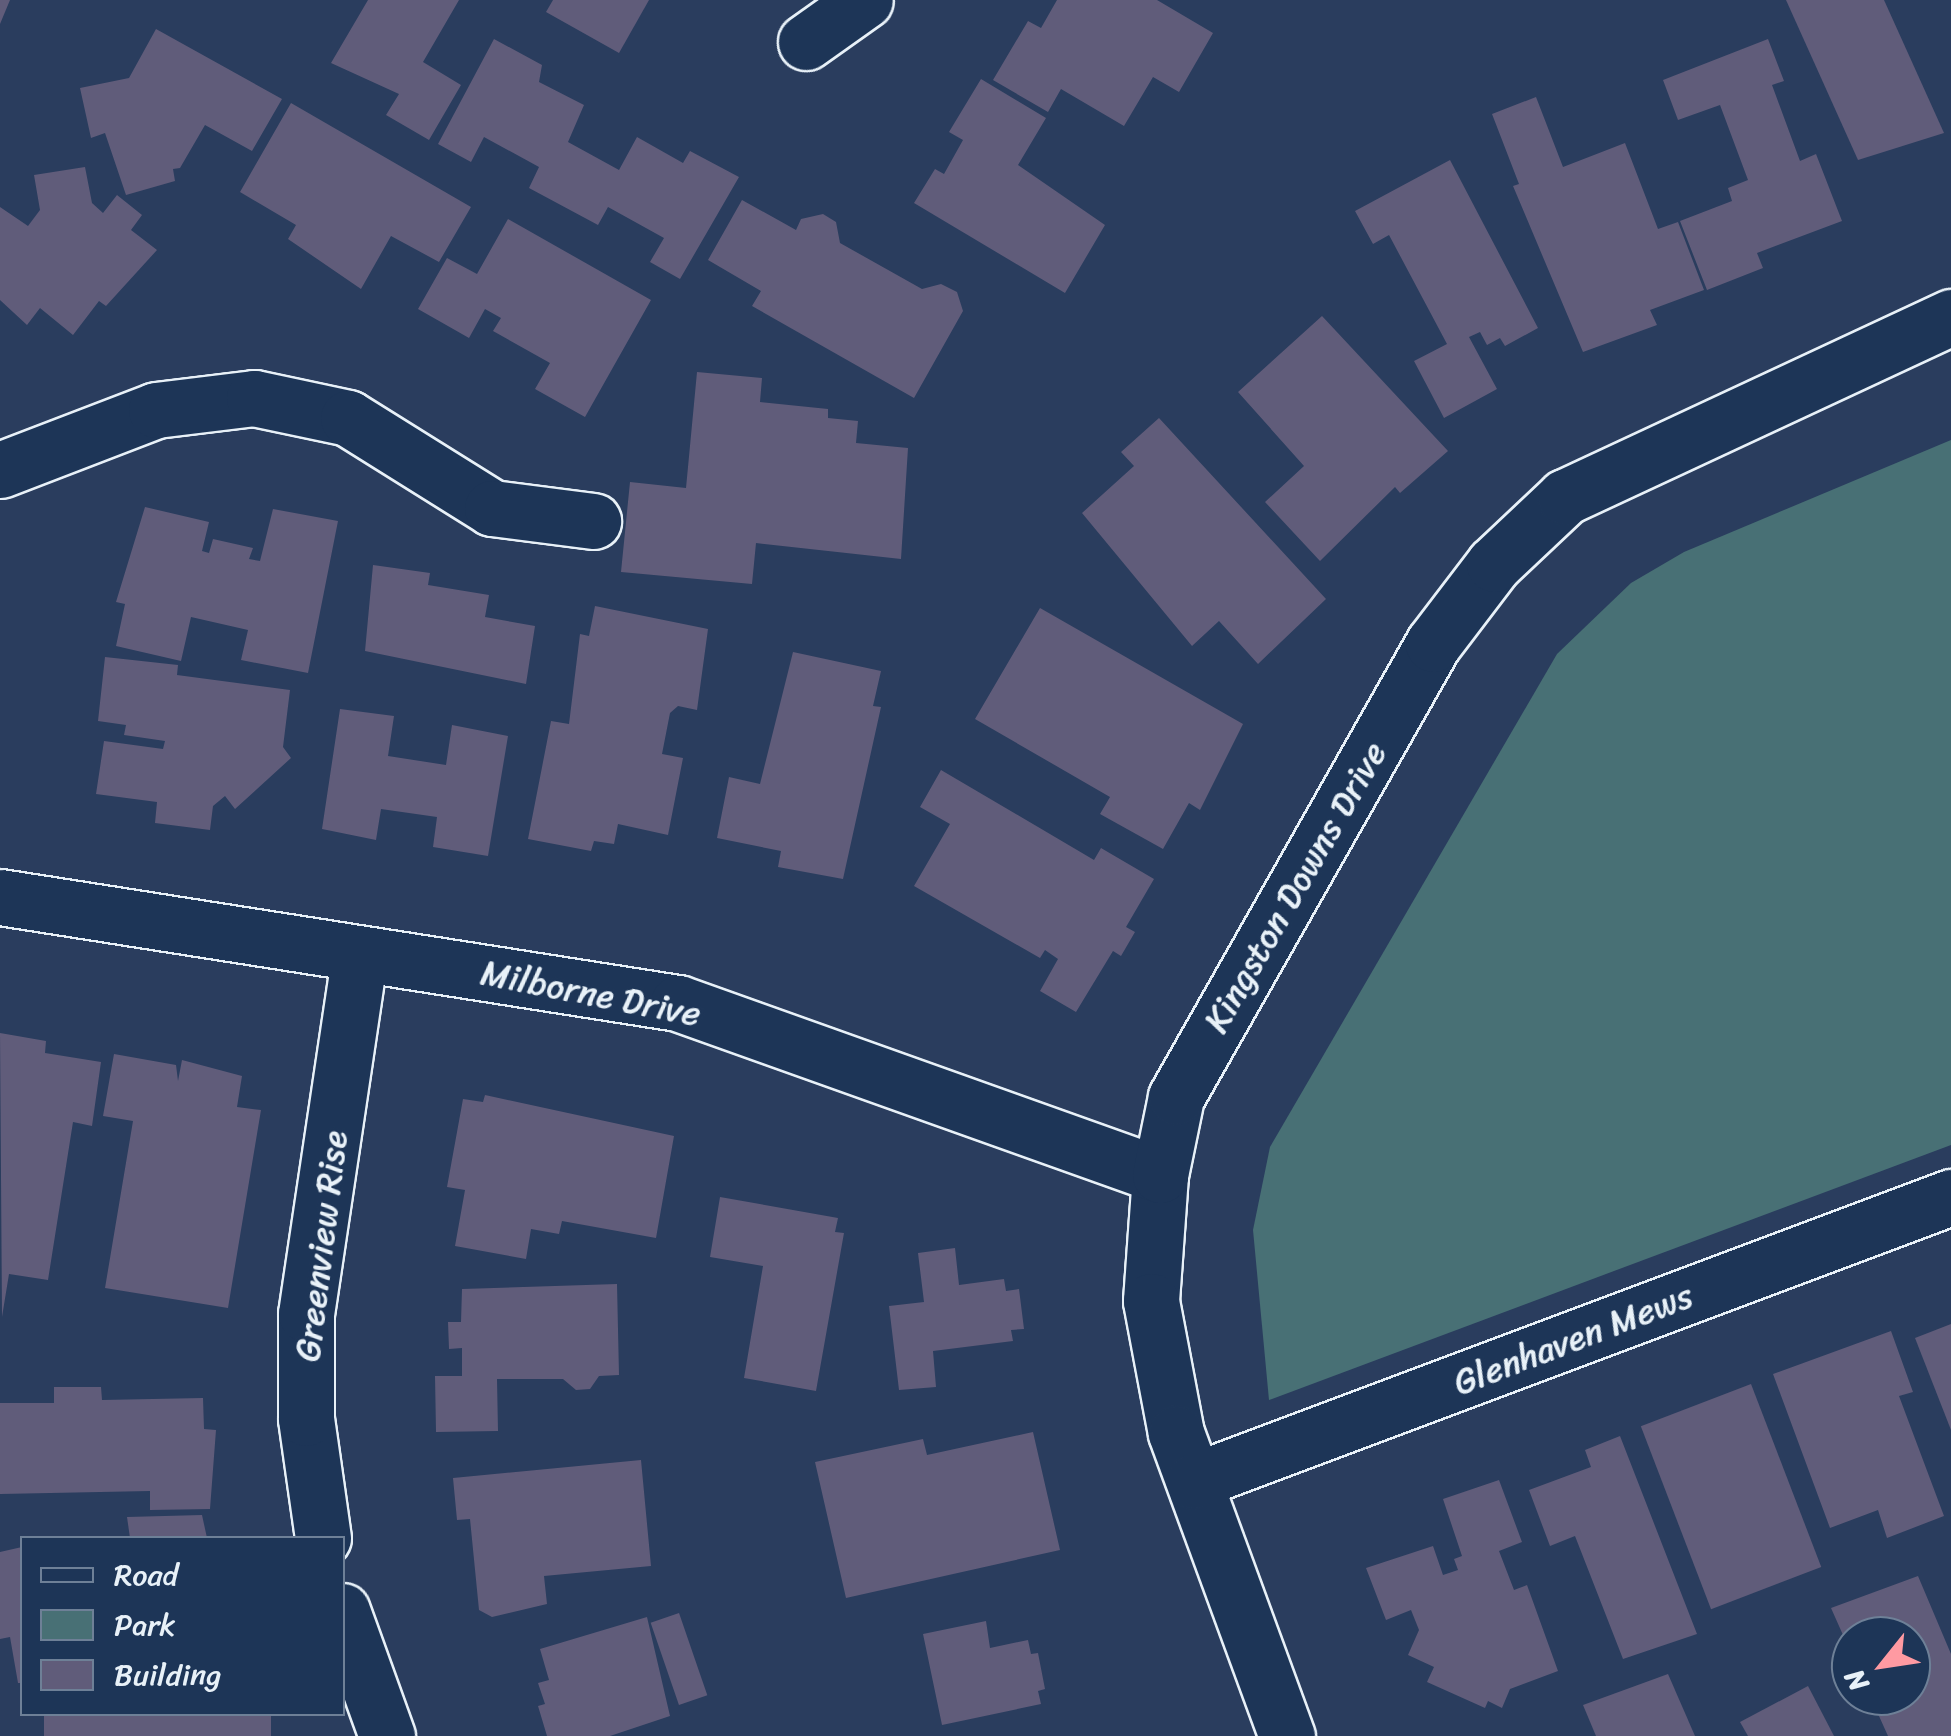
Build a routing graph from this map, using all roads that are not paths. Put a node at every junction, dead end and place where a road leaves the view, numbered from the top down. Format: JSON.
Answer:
{"nodes":[{"id":1,"x":865,"y":0,"type":"edge"},
{"id":2,"x":806,"y":42,"type":"dead end"},
{"id":3,"x":1951,"y":317,"type":"edge"},
{"id":4,"x":0,"y":470,"type":"edge"},
{"id":5,"x":594,"y":522,"type":"dead end"},
{"id":6,"x":0,"y":898,"type":"edge"},
{"id":7,"x":360,"y":954,"type":"junction"},
{"id":8,"x":1160,"y":1175,"type":"junction"},
{"id":9,"x":1951,"y":1196,"type":"edge"},
{"id":10,"x":1194,"y":1481,"type":"junction"},
{"id":11,"x":323,"y":1536,"type":"edge"},
{"id":12,"x":345,"y":1620,"type":"edge"},
{"id":13,"x":388,"y":1736,"type":"edge"},
{"id":14,"x":1287,"y":1736,"type":"edge"}],
"edges":[{"from":1,"to":2,"type":"street"},
{"from":3,"to":8,"type":"street","name":"Kingston Downs Drive"},
{"from":4,"to":5,"type":"street"},
{"from":6,"to":7,"type":"street","name":"Milborne Drive"},
{"from":7,"to":8,"type":"street","name":"Milborne Drive"},
{"from":7,"to":11,"type":"street","name":"Greenview Rise"},
{"from":8,"to":10,"type":"street","name":"Kingston Downs Drive"},
{"from":9,"to":10,"type":"street","name":"Glenhaven Mews"},
{"from":10,"to":14,"type":"street","name":"Kingston Downs Drive"},
{"from":12,"to":13,"type":"street"}]}
